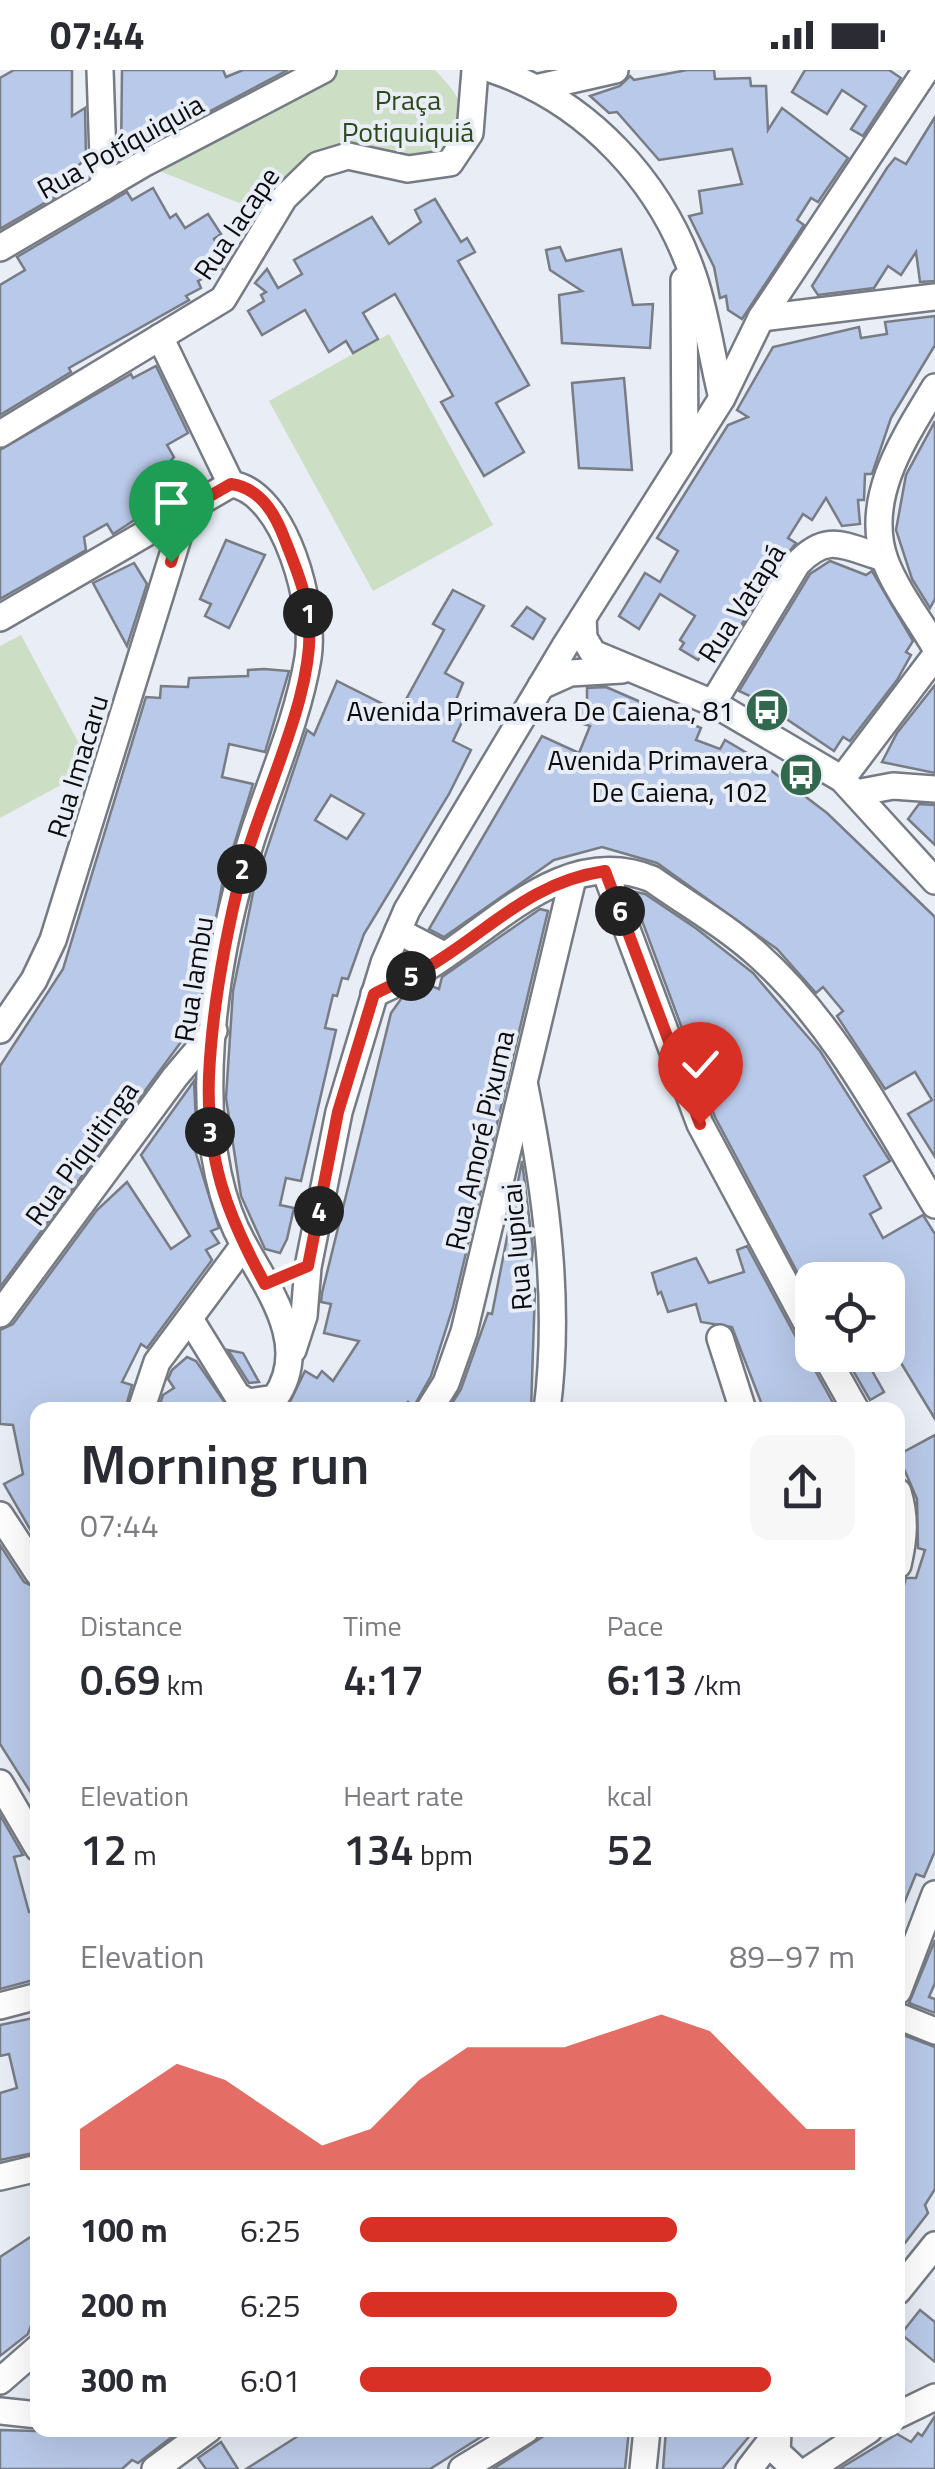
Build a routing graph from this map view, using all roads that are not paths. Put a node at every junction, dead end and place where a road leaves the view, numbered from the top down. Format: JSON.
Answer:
{"nodes":[{"id":1,"x":100,"y":70,"type":"edge"},
{"id":2,"x":323,"y":70,"type":"edge"},
{"id":3,"x":475,"y":70,"type":"edge"},
{"id":4,"x":493,"y":70,"type":"edge"},
{"id":5,"x":615,"y":70,"type":"edge"},
{"id":6,"x":926,"y":70,"type":"edge"},
{"id":7,"x":540,"y":86,"type":"junction"},
{"id":8,"x":104,"y":186,"type":"junction"},
{"id":9,"x":0,"y":248,"type":"edge"},
{"id":10,"x":683,"y":255,"type":"junction"},
{"id":11,"x":935,"y":297,"type":"edge"},
{"id":12,"x":761,"y":318,"type":"junction"},
{"id":13,"x":160,"y":337,"type":"junction"},
{"id":14,"x":935,"y":387,"type":"edge"},
{"id":15,"x":722,"y":398,"type":"junction"},
{"id":16,"x":0,"y":434,"type":"edge"},
{"id":17,"x":685,"y":455,"type":"junction"},
{"id":18,"x":231,"y":484,"type":"junction"},
{"id":19,"x":187,"y":509,"type":"junction"},
{"id":20,"x":884,"y":558,"type":"junction"},
{"id":21,"x":0,"y":618,"type":"edge"},
{"id":22,"x":583,"y":618,"type":"junction"},
{"id":23,"x":935,"y":647,"type":"edge"},
{"id":24,"x":935,"y":656,"type":"edge"},
{"id":25,"x":627,"y":669,"type":"junction"},
{"id":26,"x":541,"y":686,"type":"junction"},
{"id":27,"x":714,"y":704,"type":"junction"},
{"id":28,"x":849,"y":786,"type":"junction"},
{"id":29,"x":935,"y":788,"type":"edge"},
{"id":30,"x":605,"y":871,"type":"junction"},
{"id":31,"x":573,"y":878,"type":"junction"},
{"id":32,"x":935,"y":881,"type":"edge"},
{"id":33,"x":398,"y":931,"type":"junction"},
{"id":34,"x":444,"y":955,"type":"junction"},
{"id":35,"x":374,"y":994,"type":"junction"},
{"id":36,"x":0,"y":1030,"type":"edge"},
{"id":37,"x":214,"y":1031,"type":"junction"},
{"id":38,"x":524,"y":1080,"type":"junction"},
{"id":39,"x":935,"y":1205,"type":"edge"},
{"id":40,"x":244,"y":1245,"type":"junction"},
{"id":41,"x":308,"y":1266,"type":"junction"},
{"id":42,"x":265,"y":1284,"type":"junction"},
{"id":43,"x":795,"y":1301,"type":"edge"},
{"id":44,"x":0,"y":1314,"type":"edge"},
{"id":45,"x":190,"y":1319,"type":"junction"},
{"id":46,"x":720,"y":1338,"type":"dead end"},
{"id":47,"x":293,"y":1350,"type":"junction"},
{"id":48,"x":835,"y":1372,"type":"edge"},
{"id":49,"x":144,"y":1402,"type":"edge"},
{"id":50,"x":434,"y":1402,"type":"edge"},
{"id":51,"x":547,"y":1402,"type":"edge"},
{"id":52,"x":740,"y":1402,"type":"edge"},
{"id":53,"x":851,"y":1402,"type":"edge"},
{"id":54,"x":0,"y":1515,"type":"edge"},
{"id":55,"x":30,"y":1561,"type":"edge"},
{"id":56,"x":0,"y":1783,"type":"edge"},
{"id":57,"x":30,"y":1834,"type":"edge"},
{"id":58,"x":935,"y":1894,"type":"edge"},
{"id":59,"x":905,"y":1973,"type":"edge"},
{"id":60,"x":30,"y":1998,"type":"edge"},
{"id":61,"x":0,"y":2006,"type":"edge"},
{"id":62,"x":905,"y":2019,"type":"edge"},
{"id":63,"x":935,"y":2031,"type":"edge"},
{"id":64,"x":30,"y":2170,"type":"edge"},
{"id":65,"x":0,"y":2177,"type":"edge"},
{"id":66,"x":935,"y":2245,"type":"edge"},
{"id":67,"x":905,"y":2283,"type":"edge"},
{"id":68,"x":30,"y":2355,"type":"edge"},
{"id":69,"x":0,"y":2381,"type":"edge"},
{"id":70,"x":935,"y":2397,"type":"edge"},
{"id":71,"x":0,"y":2410,"type":"edge"},
{"id":72,"x":905,"y":2412,"type":"edge"},
{"id":73,"x":30,"y":2414,"type":"edge"},
{"id":74,"x":198,"y":2437,"type":"edge"},
{"id":75,"x":515,"y":2437,"type":"edge"},
{"id":76,"x":647,"y":2437,"type":"edge"},
{"id":77,"x":774,"y":2437,"type":"edge"},
{"id":78,"x":779,"y":2437,"type":"edge"},
{"id":79,"x":828,"y":2437,"type":"edge"},
{"id":80,"x":858,"y":2437,"type":"edge"},
{"id":81,"x":817,"y":2464,"type":"edge"},
{"id":82,"x":154,"y":2469,"type":"edge"},
{"id":83,"x":462,"y":2469,"type":"edge"},
{"id":84,"x":644,"y":2469,"type":"edge"},
{"id":85,"x":749,"y":2469,"type":"edge"},
{"id":86,"x":795,"y":2469,"type":"edge"}],
"edges":[{"from":1,"to":8,"type":"street"},
{"from":2,"to":8,"type":"street","name":"Rua Potíquiquia"},
{"from":3,"to":13,"type":"street","name":"Rua Iacape"},
{"from":4,"to":7,"type":"street"},
{"from":5,"to":7,"type":"street"},
{"from":6,"to":12,"type":"street"},
{"from":7,"to":10,"type":"street"},
{"from":8,"to":9,"type":"street","name":"Rua Potíquiquia"},
{"from":10,"to":15,"type":"street"},
{"from":10,"to":17,"type":"street"},
{"from":11,"to":12,"type":"street"},
{"from":12,"to":15,"type":"street"},
{"from":13,"to":16,"type":"street","name":"Rua Iacape"},
{"from":13,"to":18,"type":"street","name":"Rua Iambu"},
{"from":14,"to":20,"type":"street"},
{"from":15,"to":17,"type":"street"},
{"from":17,"to":22,"type":"street"},
{"from":18,"to":19,"type":"street"},
{"from":18,"to":37,"type":"street","name":"Rua Iambu"},
{"from":19,"to":21,"type":"street"},
{"from":19,"to":36,"type":"street","name":"Rua Imacaru"},
{"from":20,"to":23,"type":"street"},
{"from":20,"to":27,"type":"street","name":"Rua Vatapá"},
{"from":22,"to":25,"type":"street"},
{"from":22,"to":26,"type":"street"},
{"from":24,"to":28,"type":"street"},
{"from":25,"to":26,"type":"street"},
{"from":25,"to":27,"type":"street"},
{"from":26,"to":33,"type":"street"},
{"from":27,"to":28,"type":"street"},
{"from":28,"to":29,"type":"street"},
{"from":28,"to":32,"type":"street"},
{"from":30,"to":31,"type":"street"},
{"from":30,"to":39,"type":"street"},
{"from":30,"to":43,"type":"street"},
{"from":31,"to":34,"type":"street"},
{"from":31,"to":38,"type":"street","name":"Rua Amoré Pixuma"},
{"from":33,"to":34,"type":"street"},
{"from":33,"to":35,"type":"street"},
{"from":34,"to":35,"type":"street"},
{"from":35,"to":41,"type":"street"},
{"from":37,"to":40,"type":"street","name":"Rua Iambu"},
{"from":37,"to":44,"type":"street","name":"Rua Piquitinga"},
{"from":38,"to":50,"type":"street","name":"Rua Amoré Pixuma"},
{"from":38,"to":51,"type":"street","name":"Rua Iupicai"},
{"from":40,"to":42,"type":"street","name":"Rua Iambu"},
{"from":40,"to":45,"type":"street"},
{"from":41,"to":42,"type":"street"},
{"from":41,"to":47,"type":"street"},
{"from":42,"to":47,"type":"street","name":"Rua Iambu"},
{"from":45,"to":47,"type":"street"},
{"from":45,"to":49,"type":"street"},
{"from":46,"to":52,"type":"street"},
{"from":48,"to":53,"type":"street"},
{"from":54,"to":55,"type":"street"},
{"from":56,"to":57,"type":"street"},
{"from":58,"to":59,"type":"street"},
{"from":60,"to":61,"type":"street"},
{"from":62,"to":63,"type":"street"},
{"from":64,"to":65,"type":"street"},
{"from":66,"to":67,"type":"street"},
{"from":68,"to":69,"type":"street"},
{"from":70,"to":72,"type":"street"},
{"from":71,"to":73,"type":"street"},
{"from":74,"to":82,"type":"street"},
{"from":75,"to":83,"type":"street"},
{"from":76,"to":84,"type":"street"},
{"from":77,"to":85,"type":"street"},
{"from":78,"to":86,"type":"street"},
{"from":79,"to":81,"type":"street"},
{"from":80,"to":81,"type":"street"}]}
